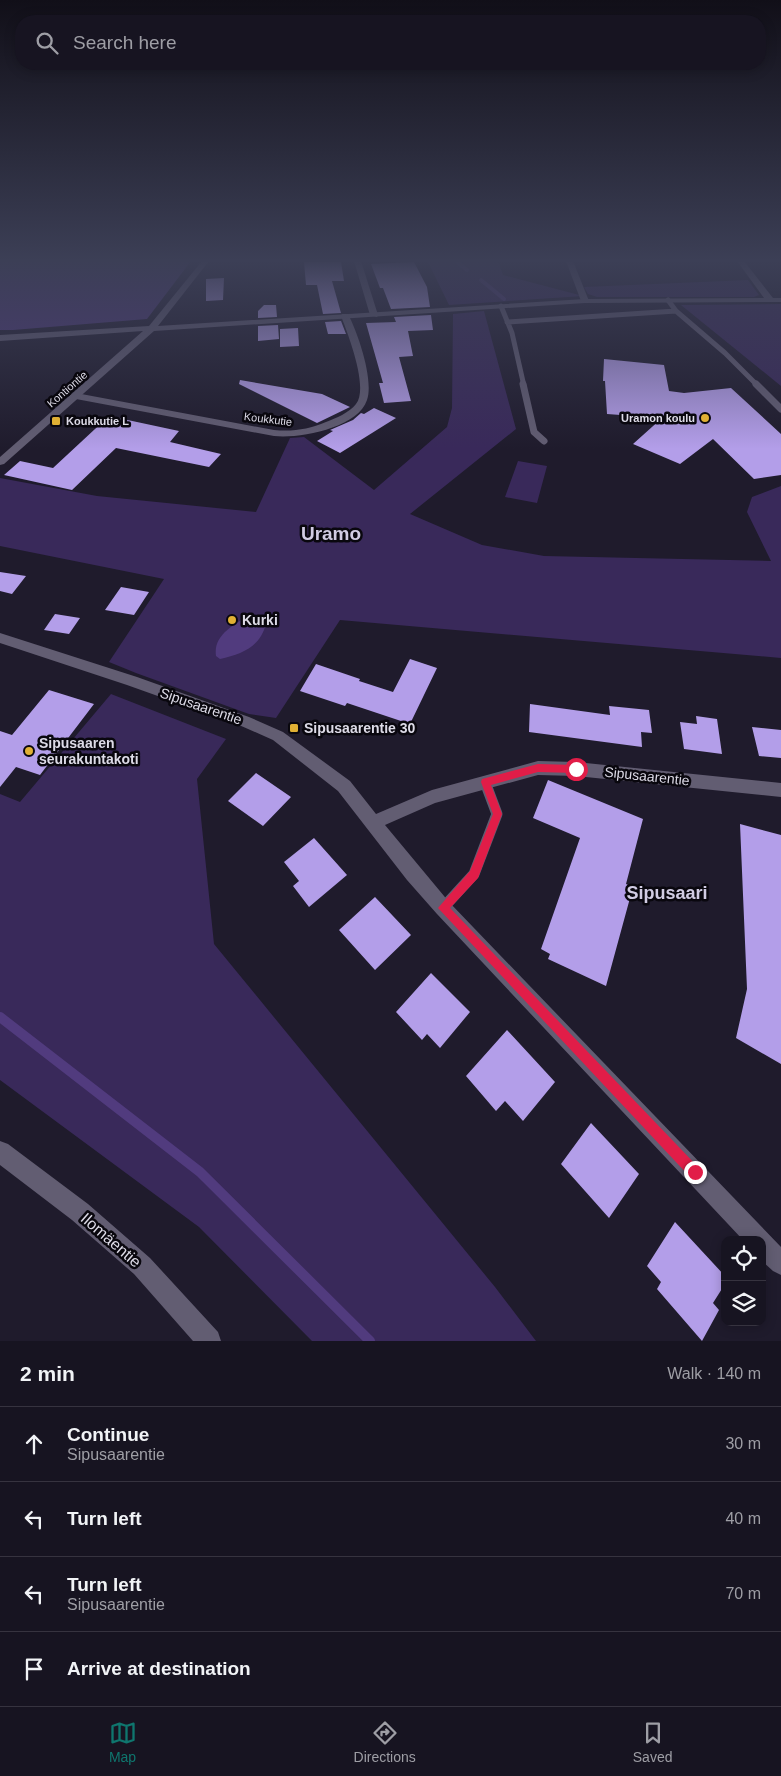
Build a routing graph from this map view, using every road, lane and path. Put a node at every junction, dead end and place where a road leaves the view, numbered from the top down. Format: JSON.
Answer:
{"nodes":[{"id":1,"x":155,"y":324,"type":"edge"},
{"id":2,"x":232,"y":324,"type":"edge"},
{"id":3,"x":348,"y":324,"type":"edge"},
{"id":4,"x":508,"y":324,"type":"edge"},
{"id":5,"x":691,"y":324,"type":"edge"},
{"id":6,"x":151,"y":329,"type":"junction"},
{"id":7,"x":0,"y":338,"type":"edge"},
{"id":8,"x":76,"y":396,"type":"junction"},
{"id":9,"x":781,"y":409,"type":"edge"},
{"id":10,"x":544,"y":441,"type":"dead end"},
{"id":11,"x":0,"y":462,"type":"edge"},
{"id":12,"x":0,"y":638,"type":"edge"},
{"id":13,"x":485,"y":782,"type":"junction"},
{"id":14,"x":781,"y":790,"type":"edge"},
{"id":15,"x":373,"y":823,"type":"junction"},
{"id":16,"x":443,"y":908,"type":"junction"},
{"id":17,"x":0,"y":1152,"type":"edge"},
{"id":18,"x":755,"y":1236,"type":"edge"},
{"id":19,"x":766,"y":1248,"type":"edge"},
{"id":20,"x":781,"y":1263,"type":"edge"},
{"id":21,"x":209,"y":1341,"type":"edge"}],
"edges":[{"from":1,"to":6,"type":"street","name":"Kontiontie"},
{"from":2,"to":6,"type":"street"},
{"from":3,"to":8,"type":"street","name":"Koukkutie"},
{"from":4,"to":10,"type":"lane"},
{"from":5,"to":9,"type":"lane"},
{"from":6,"to":7,"type":"street"},
{"from":6,"to":8,"type":"street","name":"Kontiontie"},
{"from":8,"to":11,"type":"street","name":"Kontiontie"},
{"from":12,"to":15,"type":"street","name":"Sipusaarentie"},
{"from":13,"to":14,"type":"street","name":"Sipusaarentie"},
{"from":13,"to":15,"type":"street","name":"Sipusaarentie"},
{"from":13,"to":16,"type":"lane"},
{"from":15,"to":16,"type":"street","name":"Sipusaarentie"},
{"from":16,"to":18,"type":"street","name":"Sipusaarentie"},
{"from":17,"to":21,"type":"street","name":"Ilomäentie"},
{"from":19,"to":20,"type":"street"}]}
